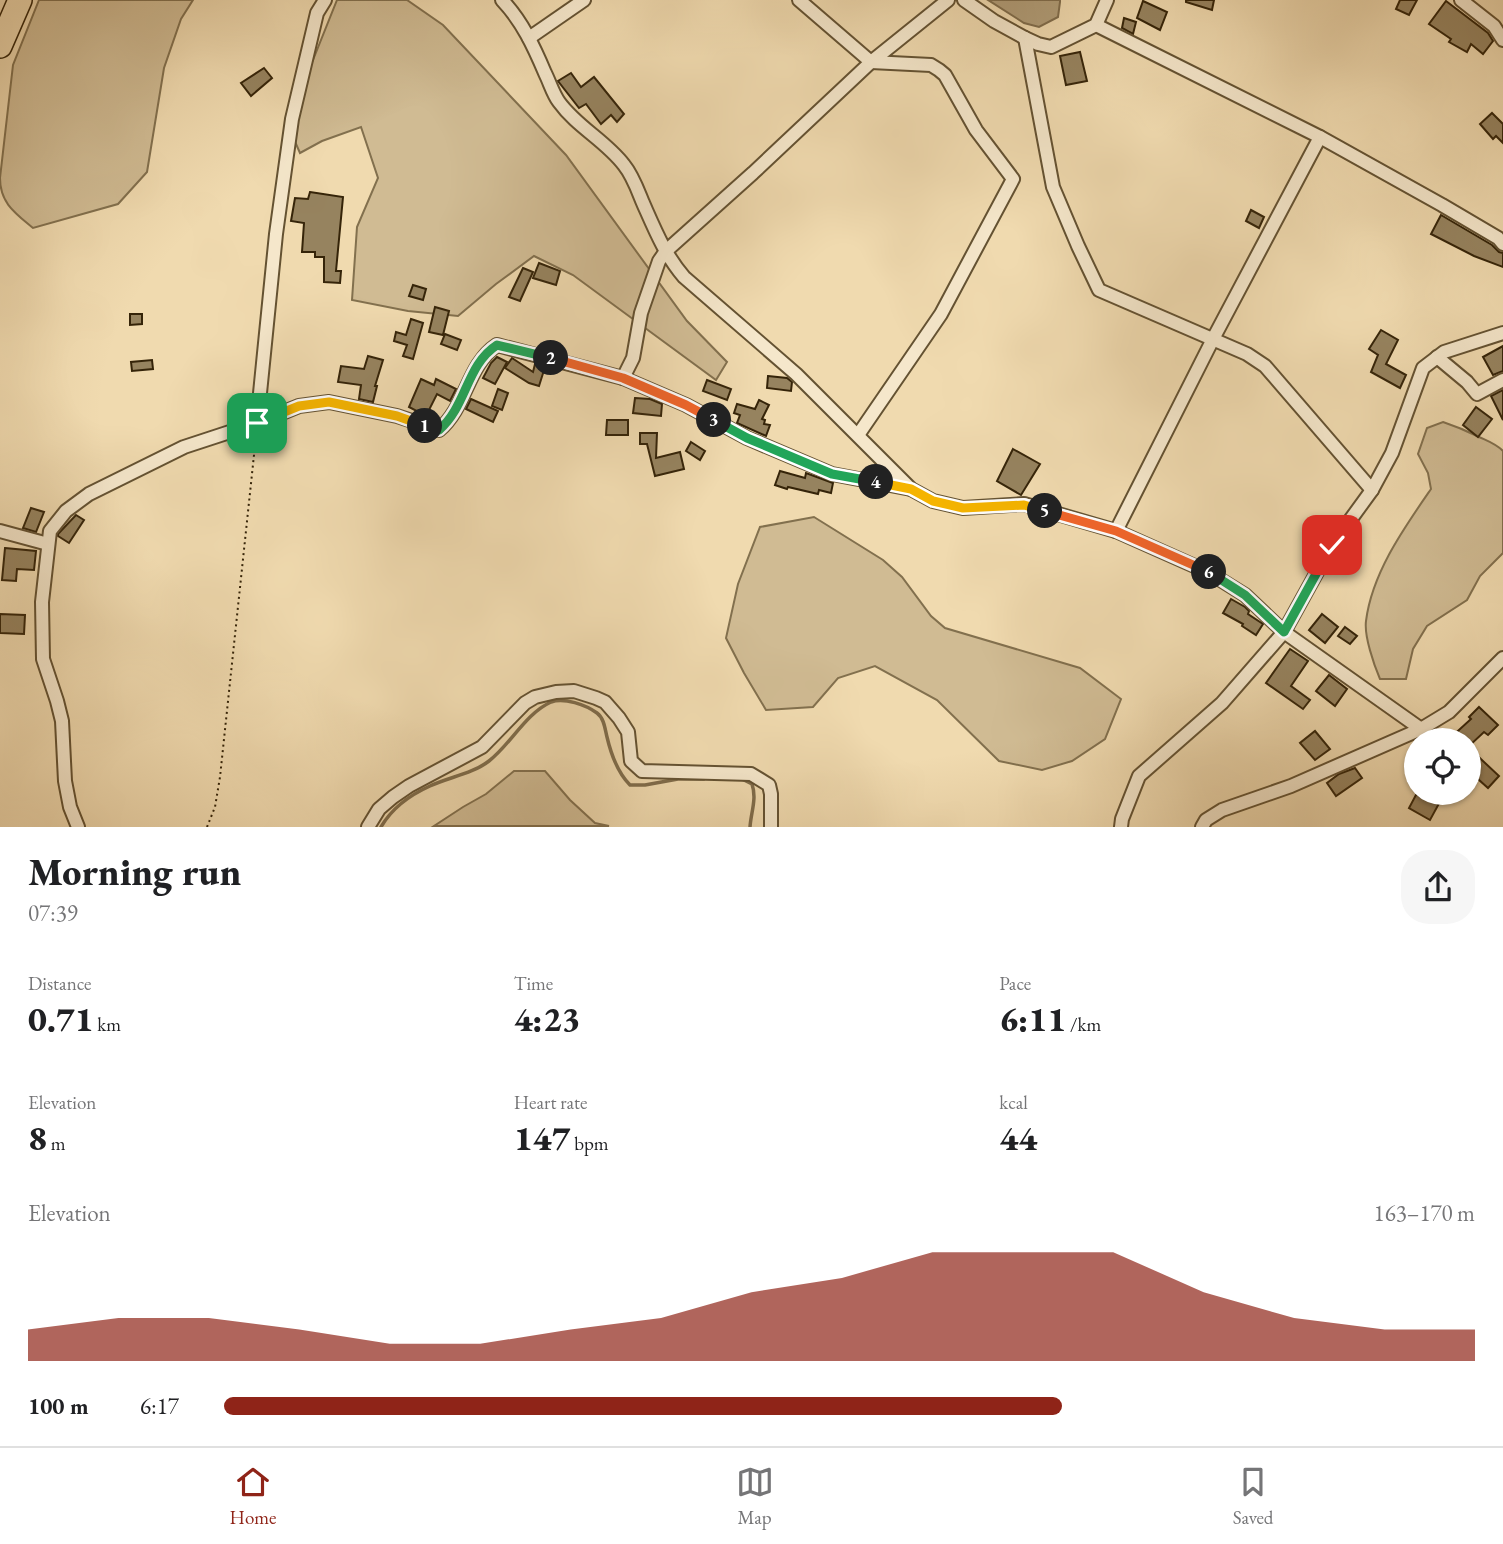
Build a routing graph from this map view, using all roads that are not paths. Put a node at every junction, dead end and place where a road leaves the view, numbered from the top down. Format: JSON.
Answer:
{"nodes":[{"id":1,"x":20,"y":0,"type":"edge"},
{"id":2,"x":325,"y":0,"type":"edge"},
{"id":3,"x":502,"y":0,"type":"edge"},
{"id":4,"x":584,"y":0,"type":"edge"},
{"id":5,"x":799,"y":0,"type":"edge"},
{"id":6,"x":948,"y":0,"type":"edge"},
{"id":7,"x":964,"y":0,"type":"edge"},
{"id":8,"x":1107,"y":0,"type":"edge"},
{"id":9,"x":1461,"y":0,"type":"edge"},
{"id":10,"x":1096,"y":25,"type":"junction"},
{"id":11,"x":529,"y":38,"type":"junction"},
{"id":12,"x":1025,"y":38,"type":"junction"},
{"id":13,"x":1503,"y":40,"type":"edge"},
{"id":14,"x":0,"y":46,"type":"edge"},
{"id":15,"x":871,"y":62,"type":"junction"},
{"id":16,"x":1320,"y":137,"type":"junction"},
{"id":17,"x":1501,"y":237,"type":"edge"},
{"id":18,"x":666,"y":251,"type":"junction"},
{"id":19,"x":1503,"y":333,"type":"edge"},
{"id":20,"x":1213,"y":339,"type":"junction"},
{"id":21,"x":1437,"y":357,"type":"junction"},
{"id":22,"x":623,"y":378,"type":"junction"},
{"id":23,"x":1503,"y":380,"type":"edge"},
{"id":24,"x":257,"y":423,"type":"junction"},
{"id":25,"x":858,"y":435,"type":"junction"},
{"id":26,"x":911,"y":489,"type":"junction"},
{"id":27,"x":1372,"y":490,"type":"junction"},
{"id":28,"x":0,"y":531,"type":"edge"},
{"id":29,"x":1116,"y":531,"type":"junction"},
{"id":30,"x":48,"y":544,"type":"junction"},
{"id":31,"x":1284,"y":632,"type":"junction"},
{"id":32,"x":1503,"y":658,"type":"edge"},
{"id":33,"x":1420,"y":728,"type":"edge"},
{"id":34,"x":1423,"y":728,"type":"edge"},
{"id":35,"x":1404,"y":736,"type":"edge"},
{"id":36,"x":78,"y":827,"type":"edge"},
{"id":37,"x":368,"y":827,"type":"edge"},
{"id":38,"x":772,"y":827,"type":"edge"},
{"id":39,"x":1121,"y":827,"type":"edge"},
{"id":40,"x":1202,"y":827,"type":"edge"}],
"edges":[{"from":1,"to":14,"type":"highway"},
{"from":2,"to":24,"type":"street"},
{"from":3,"to":11,"type":"street"},
{"from":4,"to":11,"type":"street"},
{"from":5,"to":15,"type":"street"},
{"from":6,"to":15,"type":"street"},
{"from":7,"to":12,"type":"street"},
{"from":8,"to":10,"type":"street"},
{"from":9,"to":13,"type":"street"},
{"from":10,"to":12,"type":"street"},
{"from":10,"to":16,"type":"street"},
{"from":11,"to":18,"type":"street"},
{"from":12,"to":20,"type":"street"},
{"from":15,"to":18,"type":"street"},
{"from":15,"to":25,"type":"street"},
{"from":16,"to":17,"type":"street"},
{"from":16,"to":20,"type":"street"},
{"from":18,"to":22,"type":"street"},
{"from":18,"to":25,"type":"street"},
{"from":19,"to":21,"type":"street"},
{"from":20,"to":27,"type":"street"},
{"from":20,"to":29,"type":"street"},
{"from":21,"to":23,"type":"street"},
{"from":21,"to":27,"type":"street"},
{"from":22,"to":24,"type":"street"},
{"from":22,"to":26,"type":"street"},
{"from":24,"to":30,"type":"street"},
{"from":25,"to":26,"type":"street"},
{"from":26,"to":29,"type":"street"},
{"from":27,"to":31,"type":"street"},
{"from":28,"to":30,"type":"street"},
{"from":29,"to":31,"type":"street"},
{"from":30,"to":36,"type":"street"},
{"from":31,"to":33,"type":"street"},
{"from":31,"to":39,"type":"street"},
{"from":32,"to":34,"type":"street"},
{"from":35,"to":40,"type":"street"},
{"from":37,"to":38,"type":"street"}]}
